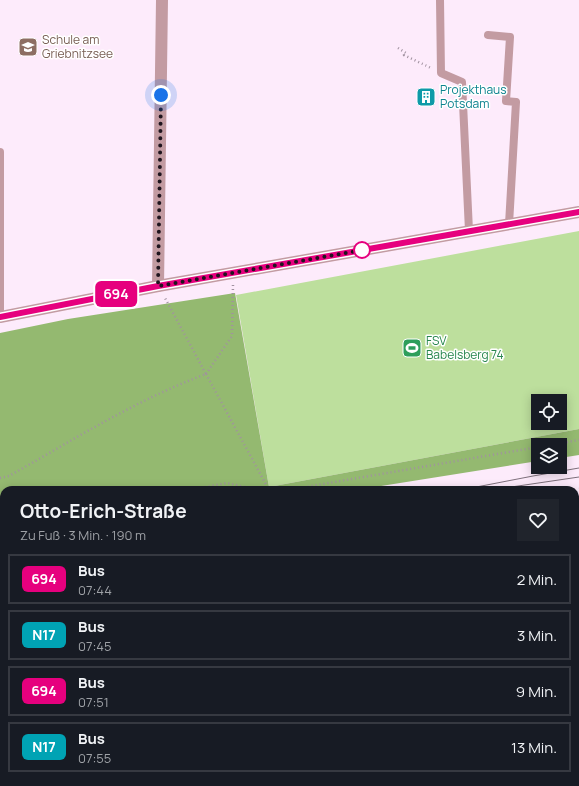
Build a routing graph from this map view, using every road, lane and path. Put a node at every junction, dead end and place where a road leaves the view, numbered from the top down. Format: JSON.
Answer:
{"nodes":[{"id":1,"x":162,"y":0,"type":"edge"},
{"id":2,"x":440,"y":0,"type":"edge"},
{"id":3,"x":488,"y":35,"type":"dead end"},
{"id":4,"x":398,"y":48,"type":"dead end"},
{"id":5,"x":441,"y":73,"type":"junction"},
{"id":6,"x":0,"y":152,"type":"edge"},
{"id":7,"x":579,"y":212,"type":"edge"},
{"id":8,"x":509,"y":224,"type":"junction"},
{"id":9,"x":469,"y":231,"type":"junction"},
{"id":10,"x":233,"y":273,"type":"junction"},
{"id":11,"x":158,"y":286,"type":"junction"},
{"id":12,"x":0,"y":317,"type":"edge"},
{"id":13,"x":206,"y":374,"type":"junction"},
{"id":14,"x":579,"y":440,"type":"edge"},
{"id":15,"x":567,"y":442,"type":"edge"},
{"id":16,"x":531,"y":448,"type":"edge"},
{"id":17,"x":0,"y":478,"type":"edge"},
{"id":18,"x":211,"y":486,"type":"edge"},
{"id":19,"x":240,"y":486,"type":"edge"},
{"id":20,"x":267,"y":486,"type":"edge"},
{"id":21,"x":311,"y":486,"type":"edge"}],
"edges":[{"from":1,"to":11,"type":"street"},
{"from":2,"to":5,"type":"lane"},
{"from":3,"to":8,"type":"lane"},
{"from":4,"to":5,"type":"path"},
{"from":5,"to":9,"type":"lane"},
{"from":6,"to":12,"type":"lane"},
{"from":7,"to":8,"type":"street"},
{"from":8,"to":9,"type":"street"},
{"from":9,"to":10,"type":"street"},
{"from":10,"to":11,"type":"street"},
{"from":10,"to":13,"type":"path"},
{"from":11,"to":12,"type":"street"},
{"from":11,"to":13,"type":"path"},
{"from":13,"to":17,"type":"path"},
{"from":13,"to":20,"type":"path"},
{"from":14,"to":15,"type":"path"},
{"from":16,"to":21,"type":"path"},
{"from":18,"to":19,"type":"path"}]}
